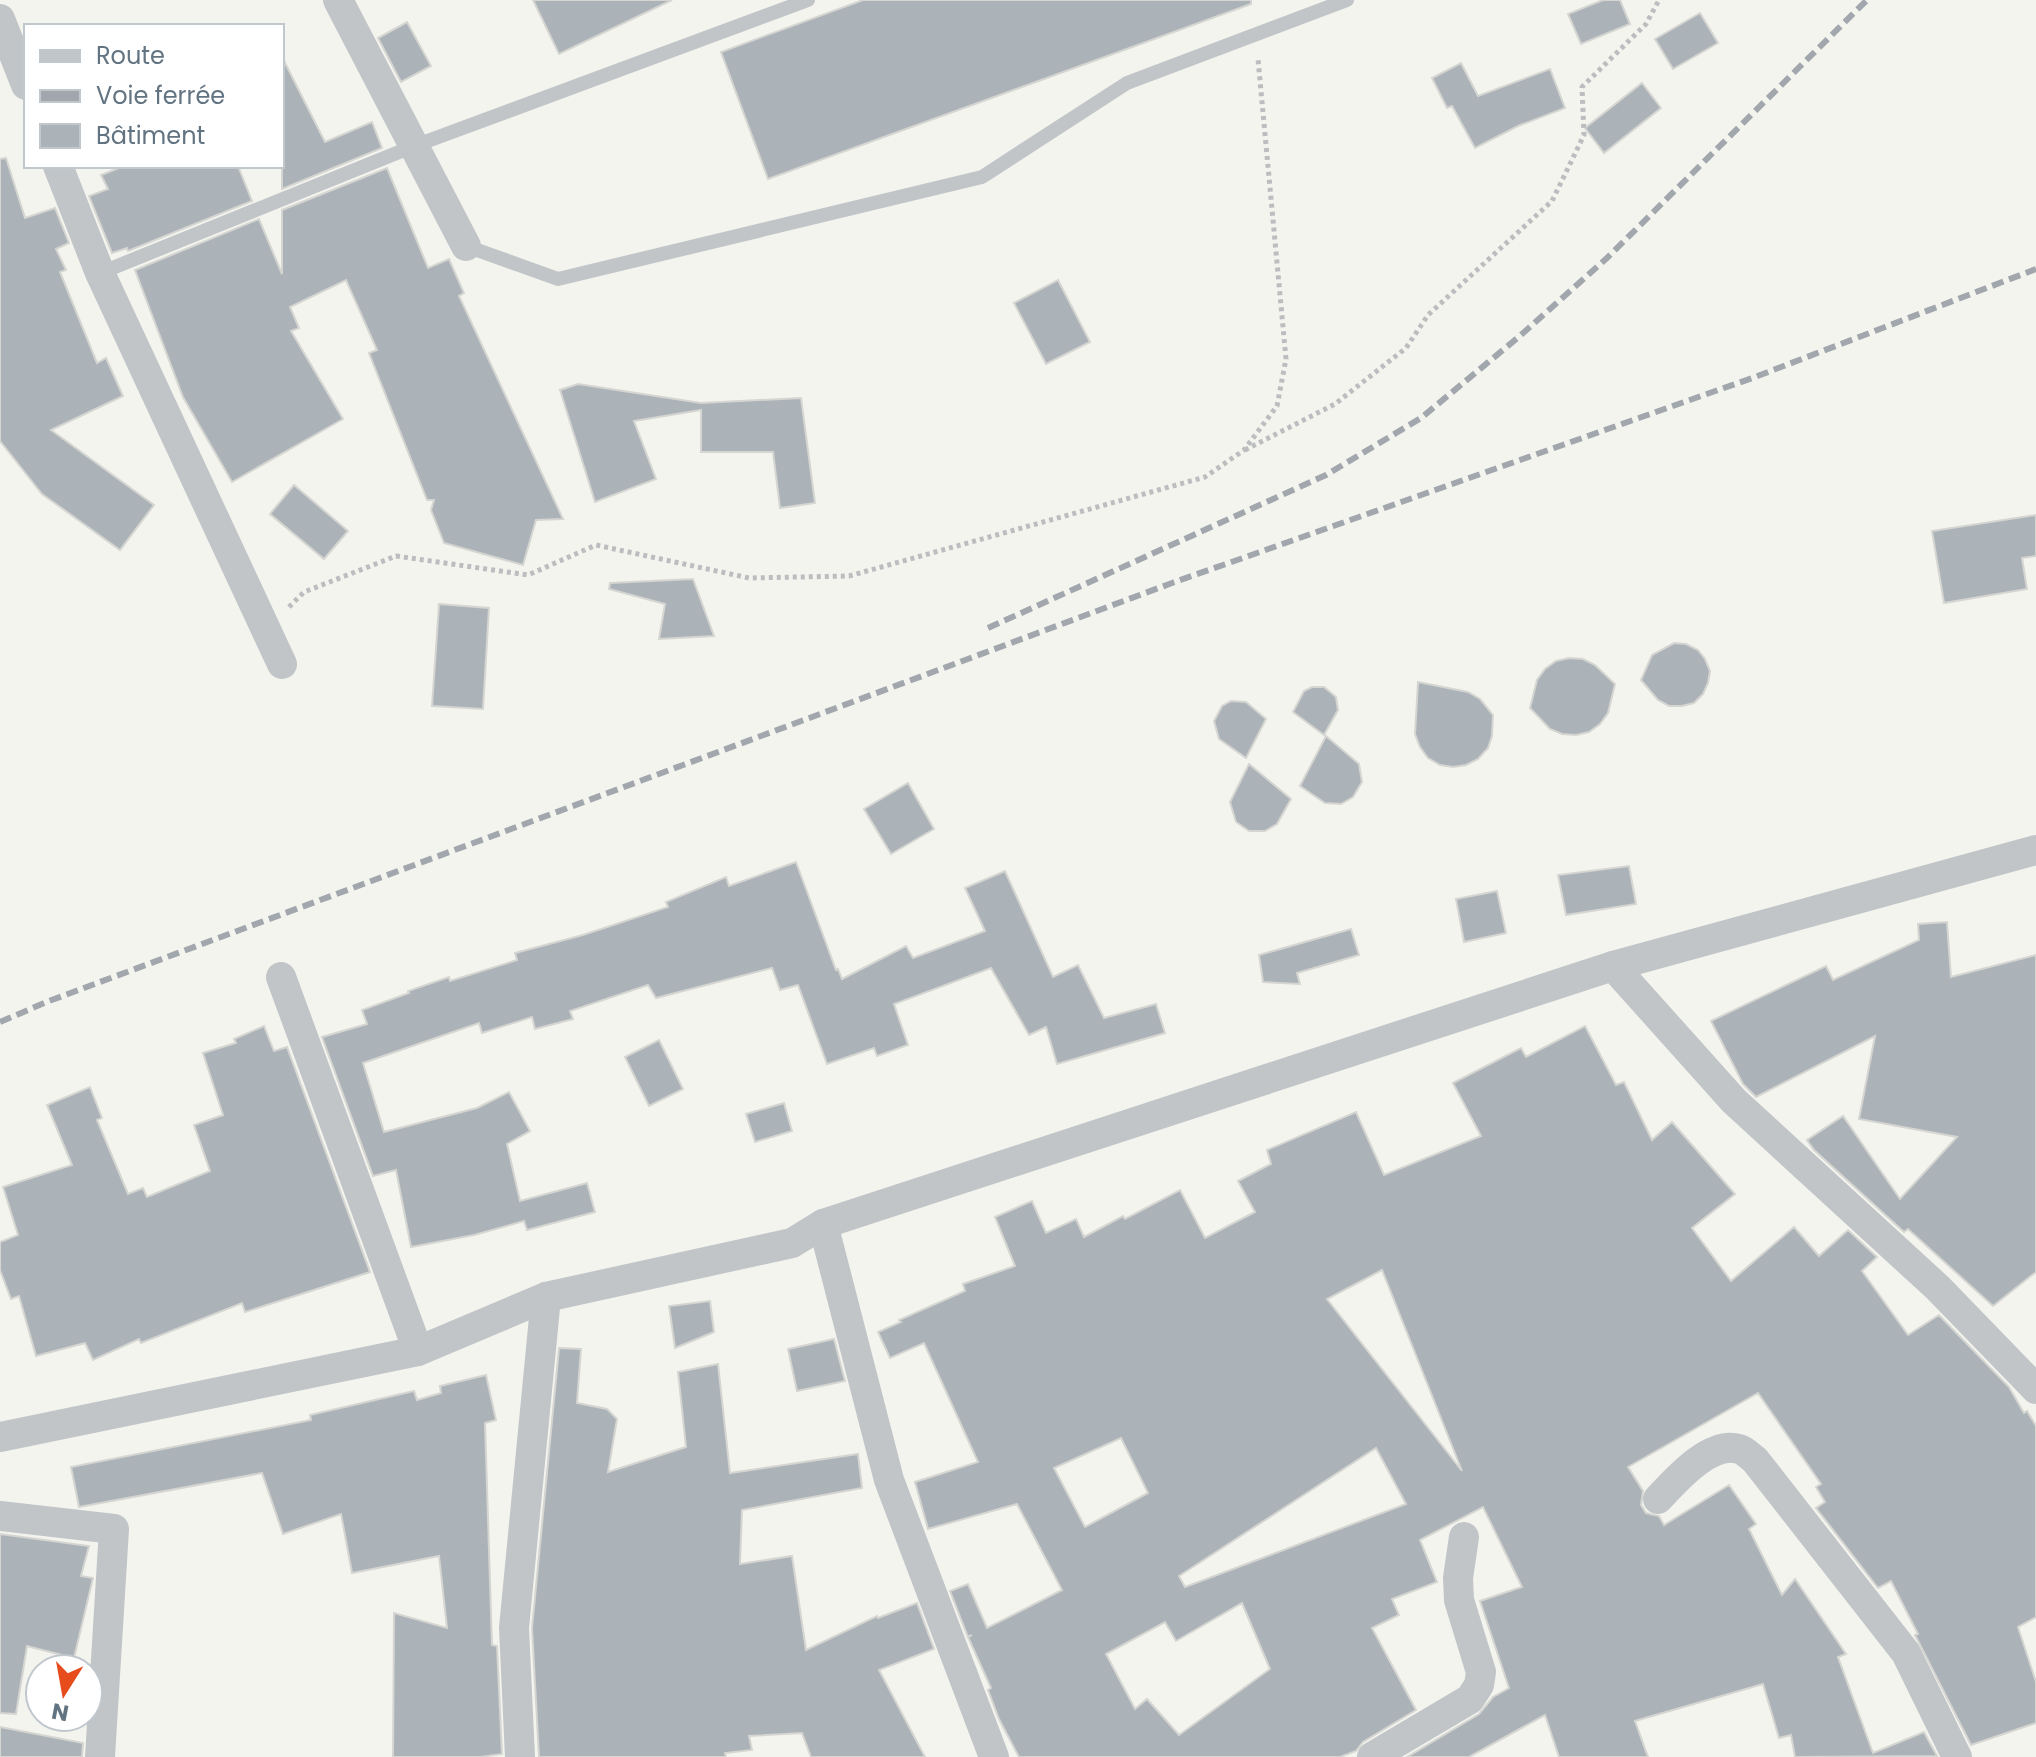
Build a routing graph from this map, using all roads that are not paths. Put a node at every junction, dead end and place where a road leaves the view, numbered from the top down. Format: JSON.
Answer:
{"nodes":[{"id":1,"x":338,"y":0,"type":"edge"},
{"id":2,"x":808,"y":0,"type":"edge"},
{"id":3,"x":1347,"y":0,"type":"edge"},
{"id":4,"x":0,"y":19,"type":"edge"},
{"id":5,"x":24,"y":80,"type":"edge"},
{"id":6,"x":414,"y":146,"type":"junction"},
{"id":7,"x":59,"y":168,"type":"edge"},
{"id":8,"x":466,"y":246,"type":"joint"},
{"id":9,"x":100,"y":273,"type":"junction"},
{"id":10,"x":282,"y":664,"type":"dead end"},
{"id":11,"x":2036,"y":850,"type":"edge"},
{"id":12,"x":1613,"y":966,"type":"junction"},
{"id":13,"x":281,"y":977,"type":"dead end"},
{"id":14,"x":823,"y":1224,"type":"junction"},
{"id":15,"x":546,"y":1297,"type":"junction"},
{"id":16,"x":418,"y":1351,"type":"junction"},
{"id":17,"x":2036,"y":1389,"type":"edge"},
{"id":18,"x":0,"y":1437,"type":"edge"},
{"id":19,"x":1658,"y":1499,"type":"dead end"},
{"id":20,"x":0,"y":1516,"type":"edge"},
{"id":21,"x":1464,"y":1537,"type":"dead end"},
{"id":22,"x":100,"y":1757,"type":"edge"},
{"id":23,"x":520,"y":1757,"type":"edge"},
{"id":24,"x":994,"y":1757,"type":"edge"},
{"id":25,"x":1372,"y":1757,"type":"edge"},
{"id":26,"x":1957,"y":1757,"type":"edge"}],
"edges":[{"from":1,"to":6,"type":"street"},
{"from":2,"to":6,"type":"lane"},
{"from":3,"to":8,"type":"lane"},
{"from":4,"to":5,"type":"street"},
{"from":6,"to":8,"type":"street"},
{"from":6,"to":9,"type":"lane"},
{"from":7,"to":9,"type":"street"},
{"from":9,"to":10,"type":"street"},
{"from":11,"to":12,"type":"street"},
{"from":12,"to":14,"type":"street"},
{"from":12,"to":17,"type":"street"},
{"from":13,"to":16,"type":"street"},
{"from":14,"to":15,"type":"street"},
{"from":14,"to":24,"type":"street"},
{"from":15,"to":16,"type":"street"},
{"from":15,"to":23,"type":"street"},
{"from":16,"to":18,"type":"street"},
{"from":19,"to":26,"type":"street"},
{"from":20,"to":22,"type":"street"},
{"from":21,"to":25,"type":"street"}]}
